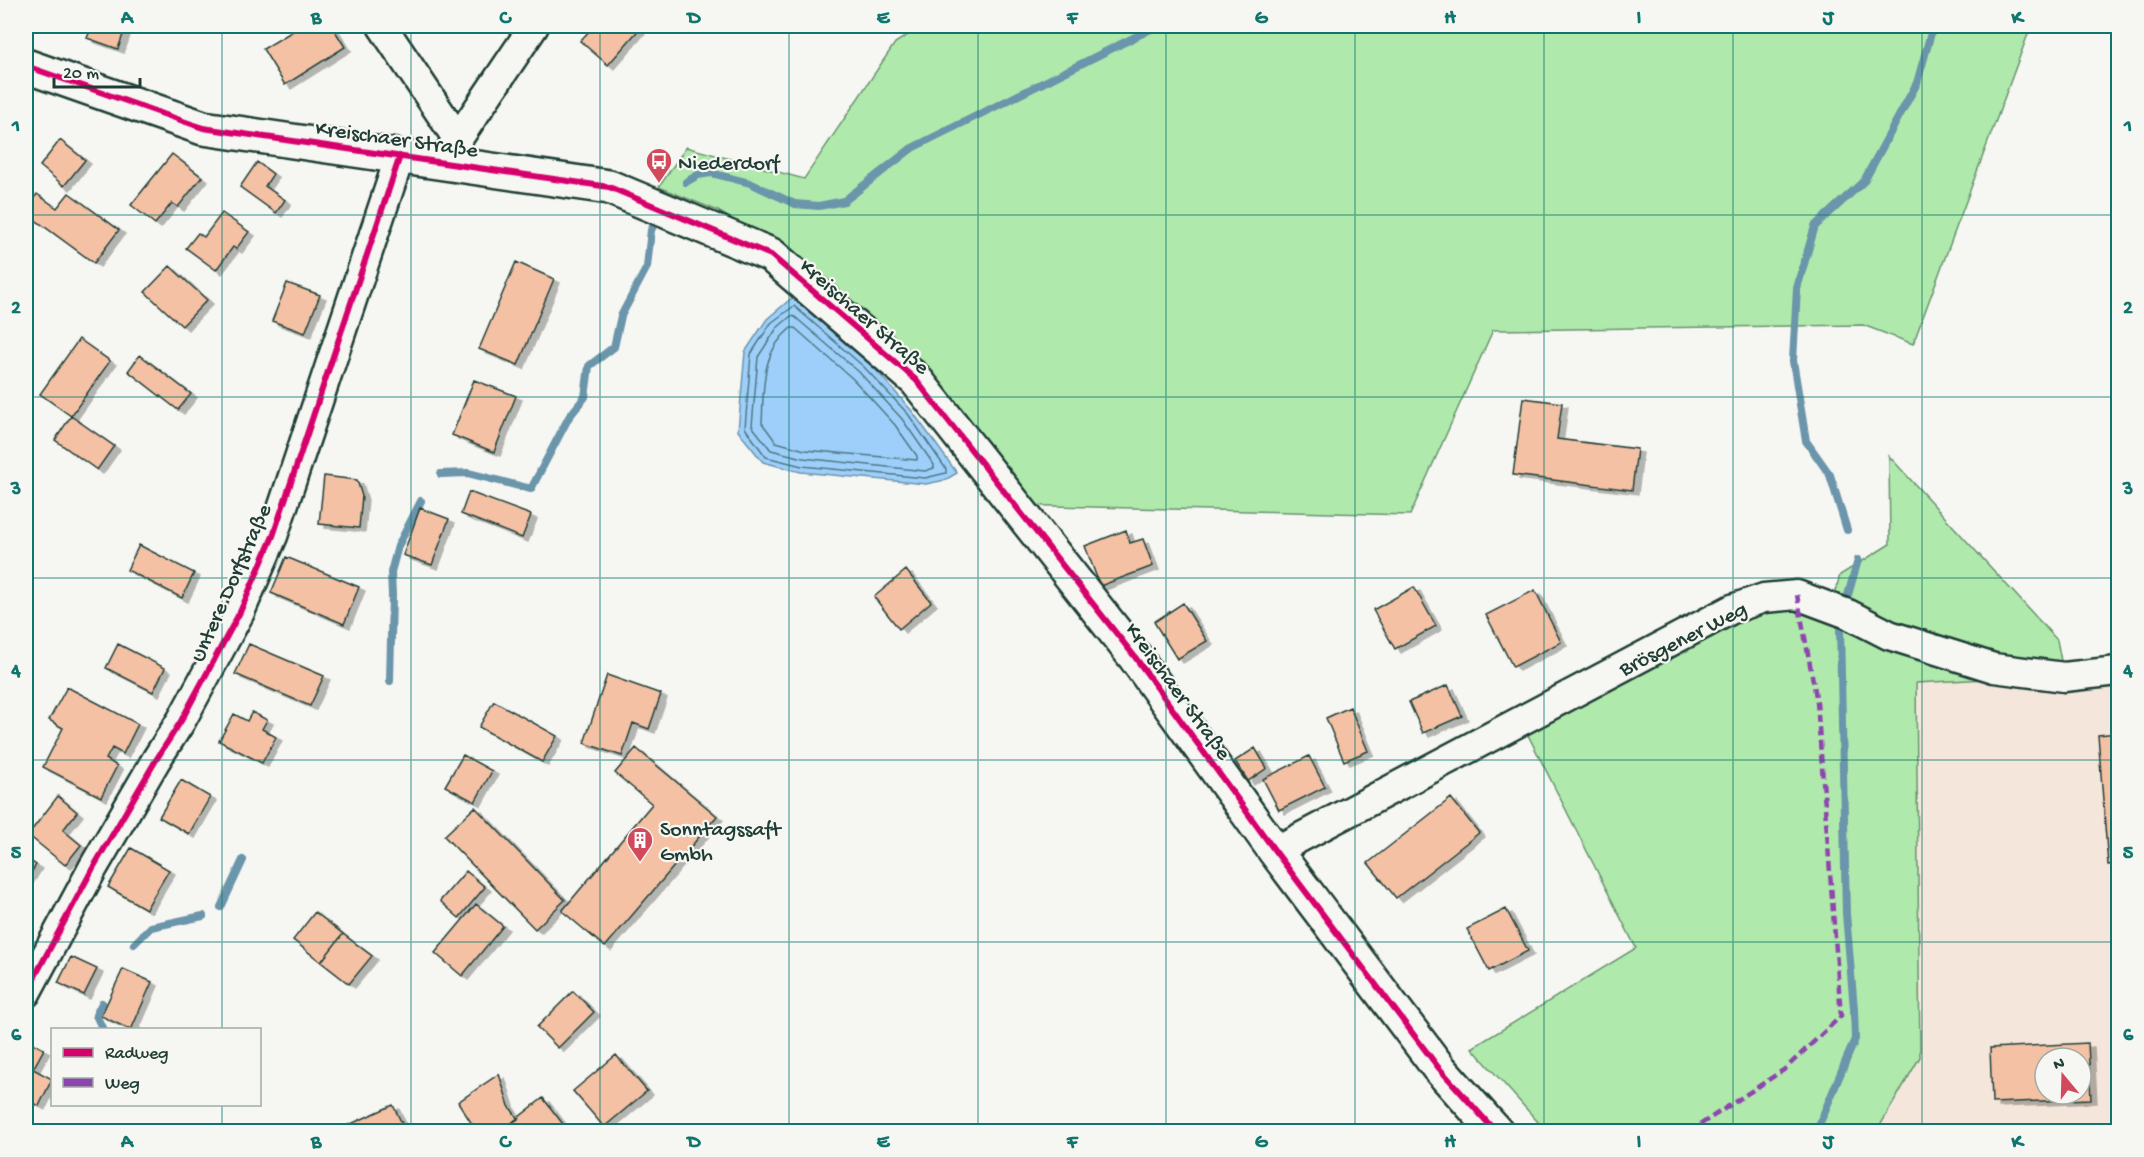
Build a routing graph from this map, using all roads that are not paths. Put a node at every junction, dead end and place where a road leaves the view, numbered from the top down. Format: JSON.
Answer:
{"nodes":[{"id":1,"x":382,"y":26,"type":"edge"},
{"id":2,"x":534,"y":26,"type":"edge"},
{"id":3,"x":26,"y":66,"type":"edge"},
{"id":4,"x":450,"y":150,"type":"junction"},
{"id":5,"x":400,"y":156,"type":"junction"},
{"id":6,"x":2118,"y":671,"type":"edge"},
{"id":7,"x":1275,"y":851,"type":"junction"},
{"id":8,"x":26,"y":993,"type":"edge"},
{"id":9,"x":1496,"y":1131,"type":"edge"}],
"edges":[{"from":1,"to":4,"type":"street"},
{"from":2,"to":4,"type":"street"},
{"from":3,"to":5,"type":"main road","name":"Kreischaer Straße"},
{"from":4,"to":5,"type":"main road","name":"Kreischaer Straße"},
{"from":4,"to":7,"type":"main road","name":"Kreischaer Straße"},
{"from":5,"to":8,"type":"street","name":"Untere Dorfstraße"},
{"from":6,"to":7,"type":"street","name":"Brösgener Weg"},
{"from":7,"to":9,"type":"main road","name":"Kreischaer Straße"}]}
